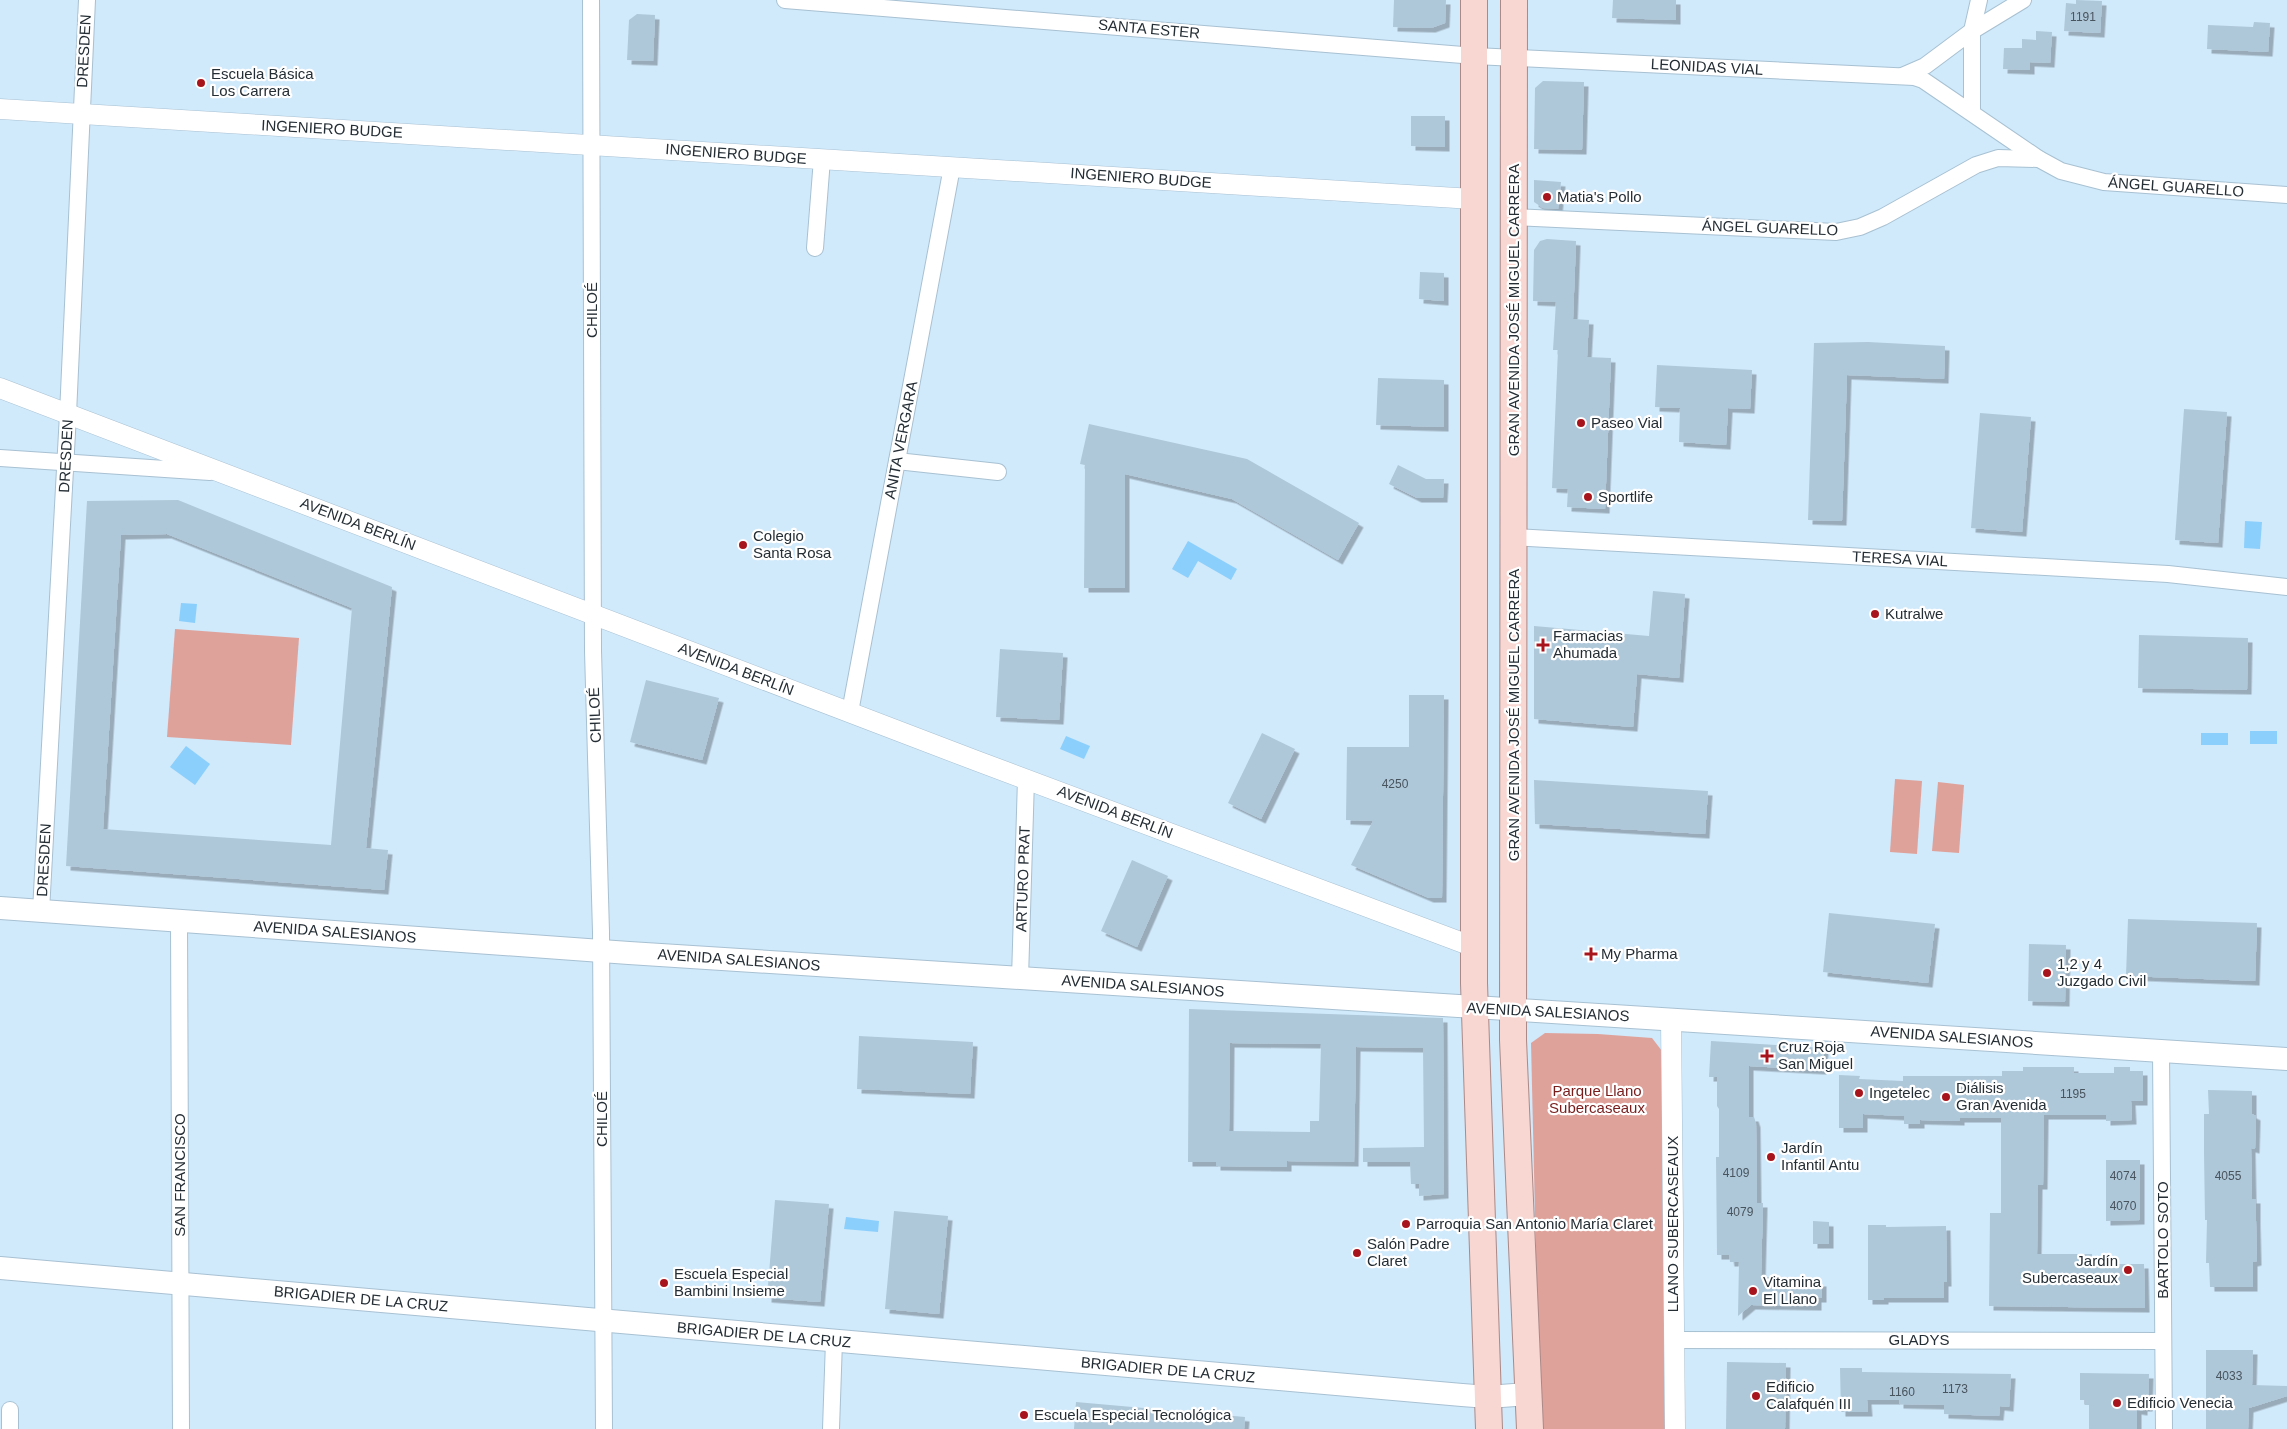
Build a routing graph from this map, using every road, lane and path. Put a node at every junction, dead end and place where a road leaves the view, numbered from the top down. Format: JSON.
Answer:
{"nodes":[{"id":1,"x":87,"y":0,"type":"edge"},
{"id":2,"x":591,"y":0,"type":"edge"},
{"id":3,"x":785,"y":0,"type":"edge"},
{"id":4,"x":1474,"y":0,"type":"edge"},
{"id":5,"x":1514,"y":0,"type":"edge"},
{"id":6,"x":1979,"y":0,"type":"edge"},
{"id":7,"x":2023,"y":0,"type":"edge"},
{"id":8,"x":1972,"y":30,"type":"junction"},
{"id":9,"x":1475,"y":56,"type":"junction"},
{"id":10,"x":1514,"y":57,"type":"junction"},
{"id":11,"x":1900,"y":76,"type":"junction"},
{"id":12,"x":0,"y":109,"type":"edge"},
{"id":13,"x":1972,"y":112,"type":"junction"},
{"id":14,"x":81,"y":114,"type":"junction"},
{"id":15,"x":591,"y":144,"type":"junction"},
{"id":16,"x":822,"y":159,"type":"junction"},
{"id":17,"x":2039,"y":159,"type":"junction"},
{"id":18,"x":952,"y":167,"type":"junction"},
{"id":19,"x":2287,"y":195,"type":"edge"},
{"id":20,"x":1473,"y":199,"type":"junction"},
{"id":21,"x":1514,"y":217,"type":"junction"},
{"id":22,"x":815,"y":248,"type":"dead end"},
{"id":23,"x":0,"y":388,"type":"edge"},
{"id":24,"x":68,"y":414,"type":"junction"},
{"id":25,"x":0,"y":458,"type":"edge"},
{"id":26,"x":897,"y":461,"type":"junction"},
{"id":27,"x":66,"y":462,"type":"junction"},
{"id":28,"x":998,"y":472,"type":"dead end"},
{"id":29,"x":227,"y":474,"type":"junction"},
{"id":30,"x":1474,"y":506,"type":"junction"},
{"id":31,"x":1513,"y":536,"type":"junction"},
{"id":32,"x":2287,"y":587,"type":"edge"},
{"id":33,"x":593,"y":615,"type":"junction"},
{"id":34,"x":850,"y":712,"type":"junction"},
{"id":35,"x":1026,"y":779,"type":"junction"},
{"id":36,"x":0,"y":908,"type":"edge"},
{"id":37,"x":41,"y":911,"type":"junction"},
{"id":38,"x":179,"y":920,"type":"junction"},
{"id":39,"x":1474,"y":947,"type":"junction"},
{"id":40,"x":601,"y":951,"type":"junction"},
{"id":41,"x":1020,"y":978,"type":"junction"},
{"id":42,"x":1474,"y":1008,"type":"junction"},
{"id":43,"x":1514,"y":1009,"type":"junction"},
{"id":44,"x":1671,"y":1019,"type":"junction"},
{"id":45,"x":2161,"y":1051,"type":"junction"},
{"id":46,"x":2287,"y":1059,"type":"edge"},
{"id":47,"x":0,"y":1268,"type":"edge"},
{"id":48,"x":181,"y":1284,"type":"junction"},
{"id":49,"x":603,"y":1320,"type":"junction"},
{"id":50,"x":1674,"y":1340,"type":"junction"},
{"id":51,"x":834,"y":1341,"type":"junction"},
{"id":52,"x":2163,"y":1341,"type":"junction"},
{"id":53,"x":1528,"y":1394,"type":"junction"},
{"id":54,"x":1488,"y":1397,"type":"junction"},
{"id":55,"x":10,"y":1410,"type":"dead end"},
{"id":56,"x":10,"y":1429,"type":"edge"},
{"id":57,"x":182,"y":1429,"type":"edge"},
{"id":58,"x":604,"y":1429,"type":"edge"},
{"id":59,"x":831,"y":1429,"type":"edge"},
{"id":60,"x":1489,"y":1429,"type":"edge"},
{"id":61,"x":1530,"y":1429,"type":"edge"},
{"id":62,"x":1674,"y":1429,"type":"edge"},
{"id":63,"x":2164,"y":1429,"type":"edge"}],
"edges":[{"from":1,"to":14,"type":"street","name":"DRESDEN"},
{"from":2,"to":15,"type":"street","name":"CHILOÉ"},
{"from":3,"to":9,"type":"street","name":"SANTA ESTER"},
{"from":4,"to":9,"type":"main road"},
{"from":5,"to":10,"type":"main road","name":"GRAN AVENIDA JOSÉ MIGUEL CARRERA"},
{"from":6,"to":8,"type":"street"},
{"from":7,"to":8,"type":"street","name":"LEONIDAS VIAL"},
{"from":8,"to":11,"type":"street","name":"LEONIDAS VIAL"},
{"from":8,"to":13,"type":"street"},
{"from":9,"to":10,"type":"street","name":"SANTA ESTER"},
{"from":9,"to":20,"type":"main road"},
{"from":10,"to":11,"type":"street","name":"LEONIDAS VIAL"},
{"from":10,"to":21,"type":"main road","name":"GRAN AVENIDA JOSÉ MIGUEL CARRERA"},
{"from":11,"to":13,"type":"street","name":"LEONIDAS VIAL"},
{"from":12,"to":14,"type":"street","name":"INGENIERO BUDGE"},
{"from":13,"to":17,"type":"street","name":"ÁNGEL GUARELLO"},
{"from":14,"to":15,"type":"street","name":"INGENIERO BUDGE"},
{"from":14,"to":24,"type":"street","name":"DRESDEN"},
{"from":15,"to":16,"type":"street","name":"INGENIERO BUDGE"},
{"from":15,"to":33,"type":"street","name":"CHILOÉ"},
{"from":16,"to":18,"type":"street","name":"INGENIERO BUDGE"},
{"from":16,"to":22,"type":"street"},
{"from":17,"to":19,"type":"street","name":"ÁNGEL GUARELLO"},
{"from":17,"to":21,"type":"street","name":"ÁNGEL GUARELLO"},
{"from":18,"to":20,"type":"street","name":"INGENIERO BUDGE"},
{"from":18,"to":26,"type":"street","name":"ANITA VERGARA"},
{"from":20,"to":30,"type":"main road"},
{"from":21,"to":31,"type":"main road","name":"GRAN AVENIDA JOSÉ MIGUEL CARRERA"},
{"from":23,"to":24,"type":"street","name":"AVENIDA BERLÍN"},
{"from":24,"to":27,"type":"street","name":"DRESDEN"},
{"from":24,"to":29,"type":"street","name":"AVENIDA BERLÍN"},
{"from":25,"to":27,"type":"street"},
{"from":26,"to":28,"type":"street"},
{"from":26,"to":34,"type":"street","name":"ANITA VERGARA"},
{"from":27,"to":29,"type":"street"},
{"from":27,"to":37,"type":"street","name":"DRESDEN"},
{"from":29,"to":33,"type":"street","name":"AVENIDA BERLÍN"},
{"from":30,"to":31,"type":"main road"},
{"from":30,"to":39,"type":"main road"},
{"from":31,"to":32,"type":"street","name":"TERESA VIAL"},
{"from":31,"to":43,"type":"main road","name":"GRAN AVENIDA JOSÉ MIGUEL CARRERA"},
{"from":33,"to":34,"type":"street","name":"AVENIDA BERLÍN"},
{"from":33,"to":40,"type":"street","name":"CHILOÉ"},
{"from":34,"to":35,"type":"street","name":"AVENIDA BERLÍN"},
{"from":35,"to":39,"type":"street","name":"AVENIDA BERLÍN"},
{"from":35,"to":41,"type":"street","name":"ARTURO PRAT"},
{"from":36,"to":37,"type":"main road","name":"AVENIDA SALESIANOS"},
{"from":37,"to":38,"type":"main road","name":"AVENIDA SALESIANOS"},
{"from":38,"to":40,"type":"main road","name":"AVENIDA SALESIANOS"},
{"from":38,"to":48,"type":"street","name":"SAN FRANCISCO"},
{"from":39,"to":42,"type":"main road"},
{"from":40,"to":41,"type":"main road","name":"AVENIDA SALESIANOS"},
{"from":40,"to":49,"type":"street","name":"CHILOÉ"},
{"from":41,"to":42,"type":"main road","name":"AVENIDA SALESIANOS"},
{"from":42,"to":43,"type":"main road","name":"AVENIDA SALESIANOS"},
{"from":42,"to":54,"type":"main road"},
{"from":43,"to":44,"type":"main road","name":"AVENIDA SALESIANOS"},
{"from":43,"to":53,"type":"main road","name":"GRAN AVENIDA JOSÉ MIGUEL CARRERA"},
{"from":44,"to":45,"type":"main road","name":"AVENIDA SALESIANOS"},
{"from":44,"to":50,"type":"street","name":"LLANO SUBERCASEAUX"},
{"from":45,"to":46,"type":"main road","name":"AVENIDA SALESIANOS"},
{"from":45,"to":52,"type":"street","name":"BARTOLO SOTO"},
{"from":47,"to":48,"type":"main road","name":"BRIGADIER DE LA CRUZ"},
{"from":48,"to":49,"type":"main road","name":"BRIGADIER DE LA CRUZ"},
{"from":48,"to":57,"type":"street","name":"SAN FRANCISCO"},
{"from":49,"to":51,"type":"main road","name":"BRIGADIER DE LA CRUZ"},
{"from":49,"to":58,"type":"street","name":"CHILOÉ"},
{"from":50,"to":52,"type":"street","name":"GLADYS"},
{"from":50,"to":62,"type":"street","name":"LLANO SUBERCASEAUX"},
{"from":51,"to":54,"type":"main road","name":"BRIGADIER DE LA CRUZ"},
{"from":51,"to":59,"type":"street"},
{"from":52,"to":63,"type":"street","name":"BARTOLO SOTO"},
{"from":53,"to":54,"type":"main road","name":"BRIGADIER DE LA CRUZ"},
{"from":53,"to":61,"type":"main road","name":"GRAN AVENIDA JOSÉ MIGUEL CARRERA"},
{"from":54,"to":60,"type":"main road"},
{"from":55,"to":56,"type":"street"}]}
